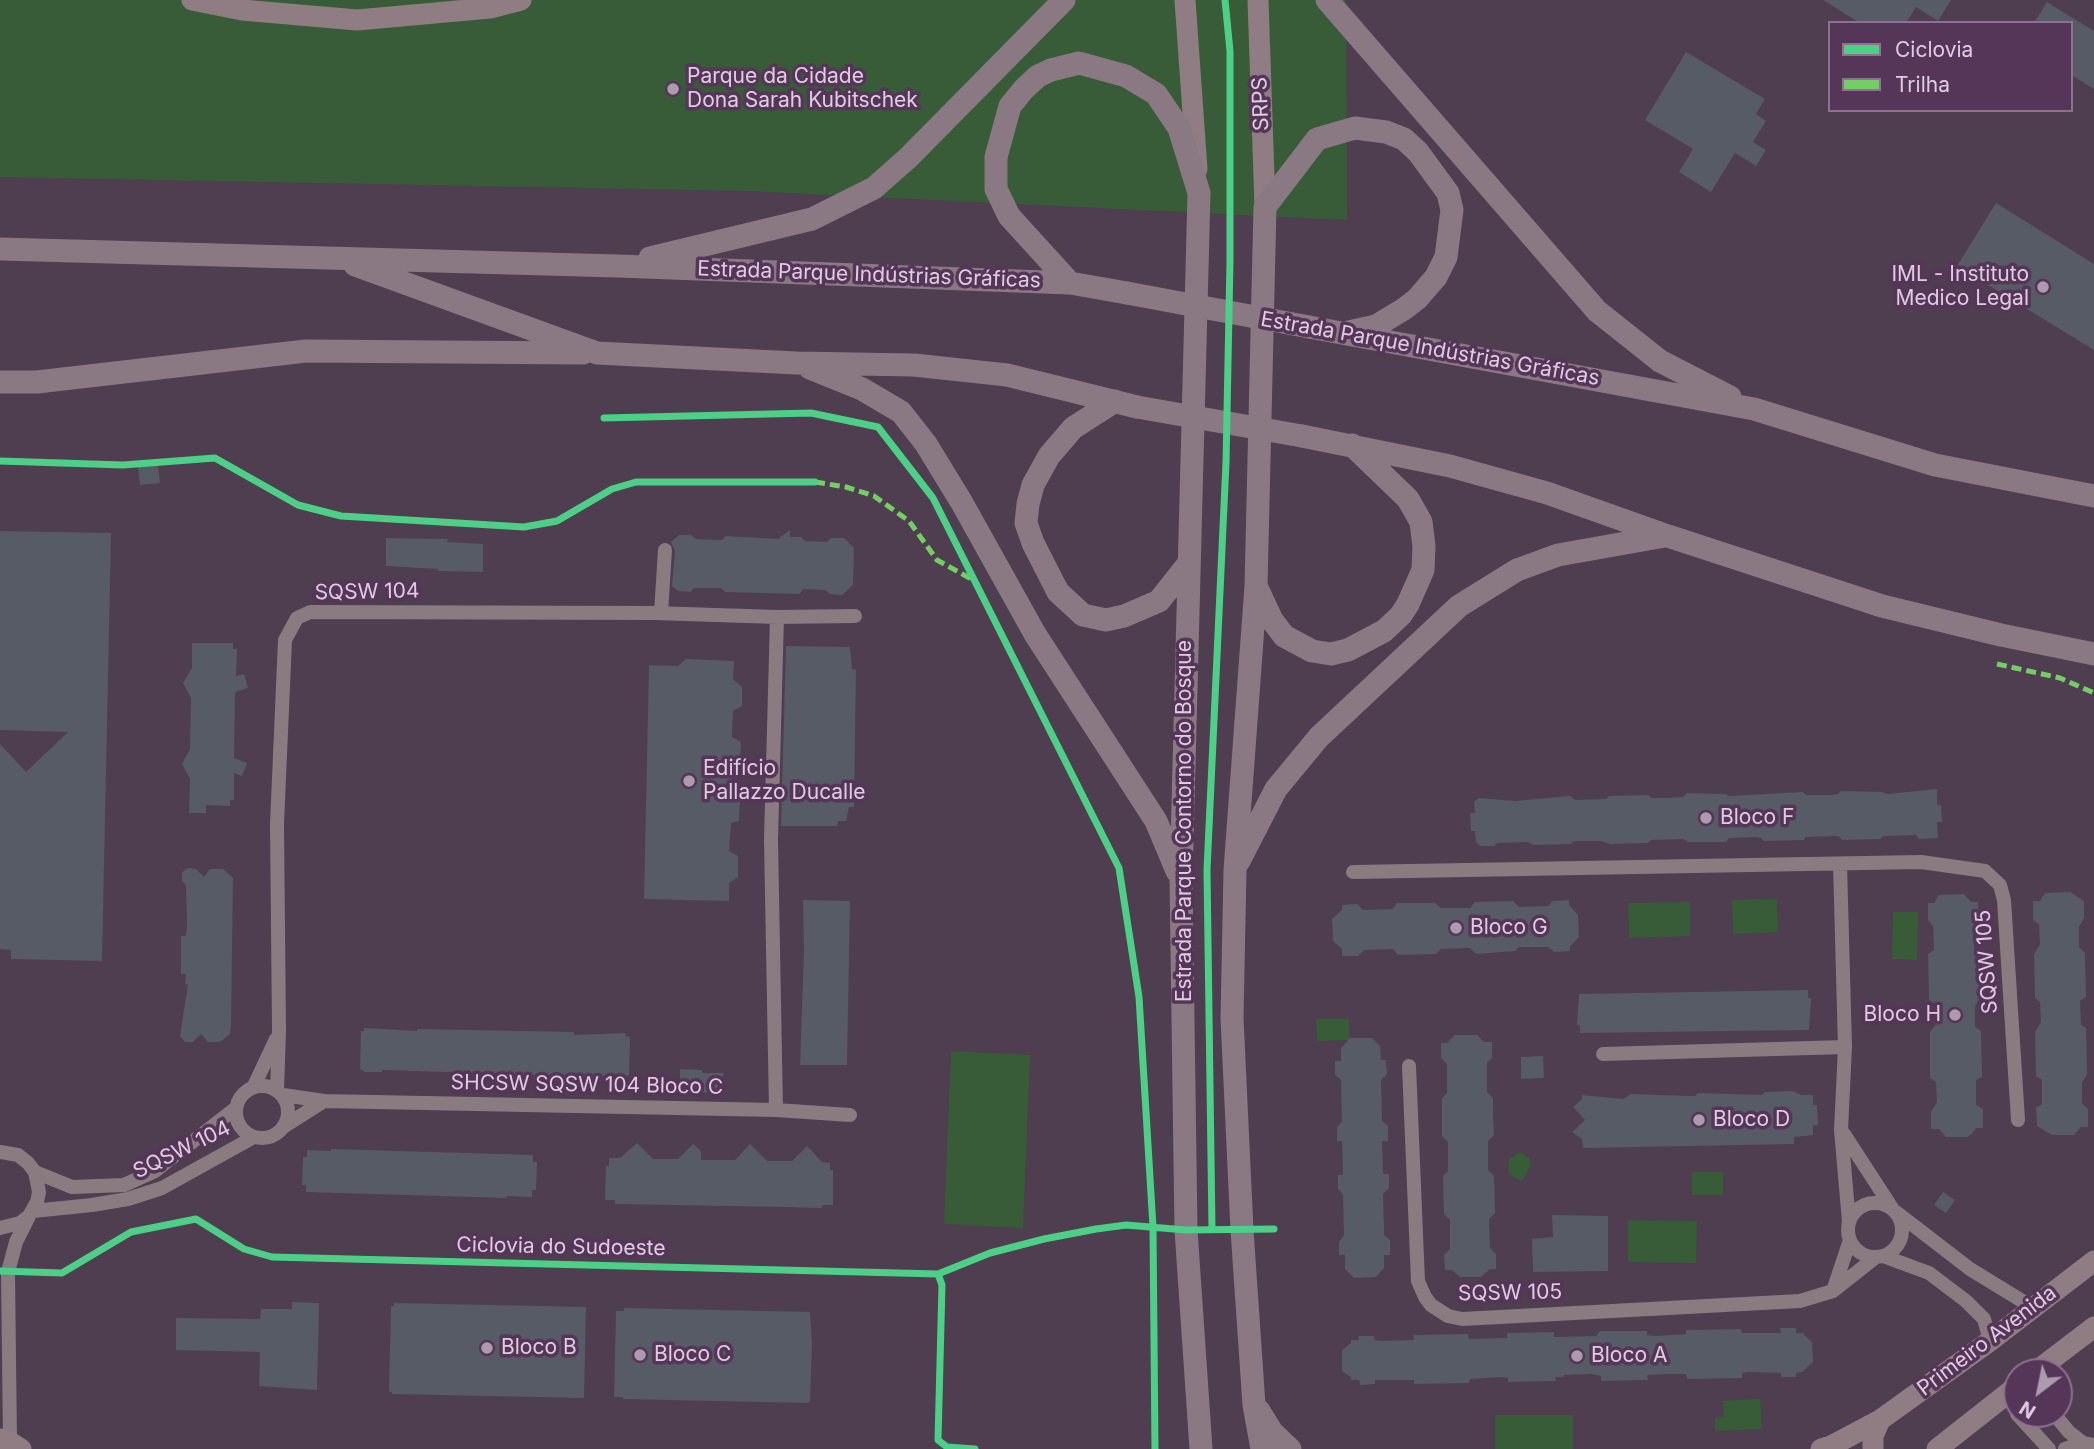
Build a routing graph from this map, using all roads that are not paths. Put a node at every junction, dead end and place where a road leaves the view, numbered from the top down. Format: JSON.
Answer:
{"nodes":[{"id":1,"x":192,"y":0,"type":"edge"},
{"id":2,"x":521,"y":0,"type":"edge"},
{"id":3,"x":1064,"y":0,"type":"edge"},
{"id":4,"x":1185,"y":0,"type":"edge"},
{"id":5,"x":1258,"y":0,"type":"edge"},
{"id":6,"x":1326,"y":0,"type":"edge"},
{"id":7,"x":1199,"y":194,"type":"junction"},
{"id":8,"x":1265,"y":207,"type":"junction"},
{"id":9,"x":0,"y":249,"type":"edge"},
{"id":10,"x":336,"y":258,"type":"junction"},
{"id":11,"x":618,"y":266,"type":"junction"},
{"id":12,"x":1070,"y":283,"type":"junction"},
{"id":13,"x":1344,"y":333,"type":"junction"},
{"id":14,"x":597,"y":353,"type":"junction"},
{"id":15,"x":796,"y":363,"type":"junction"},
{"id":16,"x":0,"y":382,"type":"edge"},
{"id":17,"x":1126,"y":404,"type":"junction"},
{"id":18,"x":1754,"y":409,"type":"junction"},
{"id":19,"x":1352,"y":445,"type":"junction"},
{"id":20,"x":2094,"y":496,"type":"edge"},
{"id":21,"x":1668,"y":536,"type":"junction"},
{"id":22,"x":664,"y":550,"type":"dead end"},
{"id":23,"x":1189,"y":563,"type":"junction"},
{"id":24,"x":1256,"y":586,"type":"junction"},
{"id":25,"x":661,"y":613,"type":"junction"},
{"id":26,"x":855,"y":615,"type":"dead end"},
{"id":27,"x":777,"y":617,"type":"junction"},
{"id":28,"x":2094,"y":654,"type":"edge"},
{"id":29,"x":1840,"y":864,"type":"junction"},
{"id":30,"x":1235,"y":870,"type":"junction"},
{"id":31,"x":1353,"y":872,"type":"dead end"},
{"id":32,"x":1181,"y":880,"type":"junction"},
{"id":33,"x":279,"y":1031,"type":"junction"},
{"id":34,"x":1845,"y":1046,"type":"junction"},
{"id":35,"x":1603,"y":1054,"type":"dead end"},
{"id":36,"x":1409,"y":1066,"type":"dead end"},
{"id":37,"x":254,"y":1086,"type":"junction"},
{"id":38,"x":280,"y":1093,"type":"junction"},
{"id":39,"x":324,"y":1101,"type":"junction"},
{"id":40,"x":236,"y":1108,"type":"junction"},
{"id":41,"x":776,"y":1110,"type":"junction"},
{"id":42,"x":850,"y":1115,"type":"dead end"},
{"id":43,"x":2018,"y":1120,"type":"dead end"},
{"id":44,"x":283,"y":1127,"type":"junction"},
{"id":45,"x":1841,"y":1130,"type":"junction"},
{"id":46,"x":254,"y":1137,"type":"junction"},
{"id":47,"x":0,"y":1152,"type":"edge"},
{"id":48,"x":35,"y":1172,"type":"junction"},
{"id":49,"x":126,"y":1192,"type":"junction"},
{"id":50,"x":1894,"y":1210,"type":"junction"},
{"id":51,"x":31,"y":1213,"type":"junction"},
{"id":52,"x":1849,"y":1222,"type":"junction"},
{"id":53,"x":0,"y":1228,"type":"edge"},
{"id":54,"x":1850,"y":1240,"type":"junction"},
{"id":55,"x":1879,"y":1256,"type":"junction"},
{"id":56,"x":2094,"y":1261,"type":"edge"},
{"id":57,"x":1833,"y":1291,"type":"junction"},
{"id":58,"x":2032,"y":1307,"type":"junction"},
{"id":59,"x":2085,"y":1333,"type":"edge"},
{"id":60,"x":1990,"y":1341,"type":"junction"},
{"id":61,"x":4,"y":1357,"type":"edge"},
{"id":62,"x":2053,"y":1358,"type":"edge"},
{"id":63,"x":2003,"y":1397,"type":"edge"},
{"id":64,"x":1198,"y":1402,"type":"junction"},
{"id":65,"x":1254,"y":1405,"type":"junction"},
{"id":66,"x":1880,"y":1420,"type":"junction"},
{"id":67,"x":2030,"y":1428,"type":"edge"},
{"id":68,"x":2066,"y":1428,"type":"edge"},
{"id":69,"x":2090,"y":1443,"type":"edge"},
{"id":70,"x":16,"y":1445,"type":"edge"},
{"id":71,"x":1828,"y":1448,"type":"edge"},
{"id":72,"x":1186,"y":1449,"type":"edge"},
{"id":73,"x":1201,"y":1449,"type":"edge"},
{"id":74,"x":1262,"y":1449,"type":"edge"},
{"id":75,"x":1290,"y":1449,"type":"edge"},
{"id":76,"x":1873,"y":1449,"type":"edge"},
{"id":77,"x":1937,"y":1449,"type":"edge"},
{"id":78,"x":2049,"y":1449,"type":"edge"},
{"id":79,"x":2065,"y":1449,"type":"edge"}],
"edges":[{"from":1,"to":2,"type":"main road"},
{"from":3,"to":11,"type":"main road"},
{"from":4,"to":7,"type":"main road"},
{"from":5,"to":8,"type":"main road","name":"SRPS"},
{"from":6,"to":18,"type":"main road"},
{"from":7,"to":12,"type":"main road","name":"Estrada Parque Contorno do Bosque"},
{"from":7,"to":23,"type":"main road","name":"Estrada Parque Contorno do Bosque"},
{"from":8,"to":13,"type":"main road"},
{"from":8,"to":24,"type":"main road"},
{"from":9,"to":10,"type":"main road","name":"Estrada Parque Indústrias Gráficas"},
{"from":10,"to":11,"type":"main road","name":"Estrada Parque Indústrias Gráficas"},
{"from":10,"to":14,"type":"main road","name":"Estrada Parque Indústrias Gráficas"},
{"from":11,"to":12,"type":"main road","name":"Estrada Parque Indústrias Gráficas"},
{"from":12,"to":13,"type":"main road","name":"Estrada Parque Indústrias Gráficas","bridge":true},
{"from":13,"to":18,"type":"main road","name":"Estrada Parque Indústrias Gráficas"},
{"from":14,"to":15,"type":"main road","name":"Estrada Parque Indústrias Gráficas"},
{"from":14,"to":16,"type":"main road","name":"Estrada Parque Indústrias Gráficas"},
{"from":15,"to":17,"type":"main road","name":"Estrada Parque Indústrias Gráficas"},
{"from":15,"to":32,"type":"main road"},
{"from":17,"to":19,"type":"main road","name":"Estrada Parque Indústrias Gráficas","bridge":true},
{"from":17,"to":23,"type":"main road"},
{"from":18,"to":20,"type":"main road","name":"Estrada Parque Indústrias Gráficas"},
{"from":19,"to":21,"type":"main road","name":"Estrada Parque Indústrias Gráficas"},
{"from":19,"to":24,"type":"main road"},
{"from":21,"to":28,"type":"main road","name":"Estrada Parque Indústrias Gráficas"},
{"from":21,"to":30,"type":"main road"},
{"from":22,"to":25,"type":"street"},
{"from":23,"to":32,"type":"main road","name":"Estrada Parque Contorno do Bosque"},
{"from":24,"to":30,"type":"main road"},
{"from":25,"to":27,"type":"street","name":"SQSW 104"},
{"from":25,"to":33,"type":"street","name":"SQSW 104"},
{"from":26,"to":27,"type":"street","name":"SQSW 104"},
{"from":27,"to":41,"type":"street"},
{"from":29,"to":31,"type":"street","name":"SQSW 105"},
{"from":29,"to":34,"type":"street"},
{"from":29,"to":43,"type":"street","name":"SQSW 105"},
{"from":30,"to":65,"type":"main road"},
{"from":32,"to":64,"type":"main road","name":"Estrada Parque Contorno do Bosque"},
{"from":33,"to":37,"type":"street","name":"SQSW 104"},
{"from":33,"to":38,"type":"street","name":"SQSW 104"},
{"from":34,"to":35,"type":"street"},
{"from":34,"to":45,"type":"street"},
{"from":36,"to":57,"type":"street","name":"SQSW 105"},
{"from":37,"to":38,"type":"street"},
{"from":37,"to":40,"type":"street"},
{"from":38,"to":39,"type":"street","name":"SHCSW SQSW 104 Bloco C"},
{"from":38,"to":44,"type":"street"},
{"from":39,"to":41,"type":"street","name":"SHCSW SQSW 104 Bloco C"},
{"from":39,"to":44,"type":"street"},
{"from":40,"to":46,"type":"street"},
{"from":40,"to":49,"type":"street","name":"SQSW 104"},
{"from":41,"to":42,"type":"street","name":"SHCSW SQSW 104 Bloco C"},
{"from":44,"to":46,"type":"street"},
{"from":45,"to":50,"type":"street"},
{"from":45,"to":52,"type":"street"},
{"from":46,"to":49,"type":"street","name":"SQSW 104"},
{"from":47,"to":48,"type":"street","name":"SQSW 104"},
{"from":48,"to":49,"type":"street","name":"SQSW 104"},
{"from":48,"to":51,"type":"street"},
{"from":49,"to":51,"type":"street","name":"SQSW 104"},
{"from":50,"to":52,"type":"street"},
{"from":50,"to":55,"type":"street"},
{"from":50,"to":58,"type":"street"},
{"from":51,"to":53,"type":"street","name":"SQSW 104"},
{"from":51,"to":61,"type":"street"},
{"from":52,"to":54,"type":"street"},
{"from":54,"to":55,"type":"street"},
{"from":54,"to":57,"type":"street"},
{"from":55,"to":57,"type":"street","name":"SQSW 105"},
{"from":55,"to":60,"type":"street"},
{"from":56,"to":58,"type":"main road","name":"Primeiro Avenida"},
{"from":58,"to":60,"type":"main road","name":"Primeiro Avenida"},
{"from":59,"to":62,"type":"main road"},
{"from":60,"to":66,"type":"main road","name":"Primeiro Avenida"},
{"from":61,"to":70,"type":"street"},
{"from":63,"to":77,"type":"main road"},
{"from":64,"to":72,"type":"main road"},
{"from":64,"to":73,"type":"main road","name":"Estrada Parque Contorno do Bosque"},
{"from":65,"to":74,"type":"main road"},
{"from":65,"to":75,"type":"main road"},
{"from":66,"to":71,"type":"main road","name":"Primeiro Avenida"},
{"from":66,"to":76,"type":"main road"},
{"from":67,"to":78,"type":"street"},
{"from":68,"to":69,"type":"street"},
{"from":69,"to":79,"type":"street"}]}
